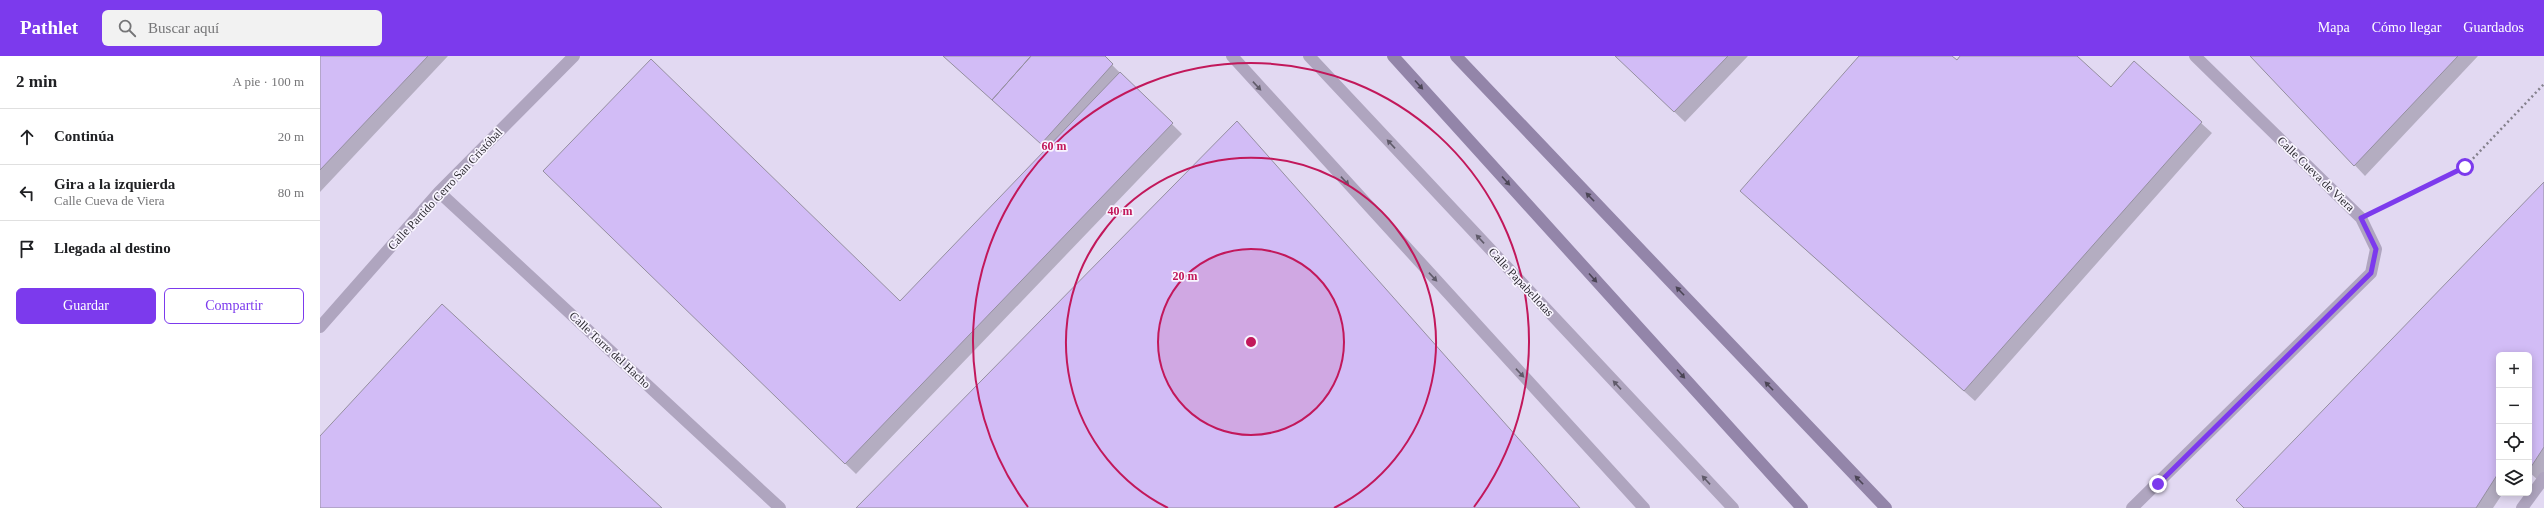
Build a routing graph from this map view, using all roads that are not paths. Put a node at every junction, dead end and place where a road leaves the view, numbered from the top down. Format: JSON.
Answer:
{"nodes":[{"id":1,"x":574,"y":56,"type":"edge"},
{"id":2,"x":1232,"y":56,"type":"edge"},
{"id":3,"x":1309,"y":56,"type":"edge"},
{"id":4,"x":1393,"y":56,"type":"edge"},
{"id":5,"x":1456,"y":56,"type":"edge"},
{"id":6,"x":2195,"y":56,"type":"edge"},
{"id":7,"x":439,"y":192,"type":"junction"},
{"id":8,"x":320,"y":326,"type":"edge"},
{"id":9,"x":2544,"y":478,"type":"edge"},
{"id":10,"x":780,"y":508,"type":"edge"},
{"id":11,"x":1644,"y":508,"type":"edge"},
{"id":12,"x":1733,"y":508,"type":"edge"},
{"id":13,"x":1802,"y":508,"type":"edge"},
{"id":14,"x":1886,"y":508,"type":"edge"},
{"id":15,"x":2132,"y":508,"type":"edge"},
{"id":16,"x":2522,"y":508,"type":"edge"}],
"edges":[{"from":1,"to":7,"type":"street","name":"Calle Partido Cerro San Cristóbal"},
{"from":2,"to":11,"type":"street","one_way":true},
{"from":12,"to":3,"type":"street","name":"Calle Papabellotas","one_way":true},
{"from":4,"to":13,"type":"street","one_way":true},
{"from":14,"to":5,"type":"street","one_way":true},
{"from":6,"to":15,"type":"street","name":"Calle Cueva de Viera"},
{"from":7,"to":8,"type":"street","name":"Calle Partido Cerro San Cristóbal"},
{"from":7,"to":10,"type":"street","name":"Calle Torre del Hacho"},
{"from":9,"to":16,"type":"street"}]}
